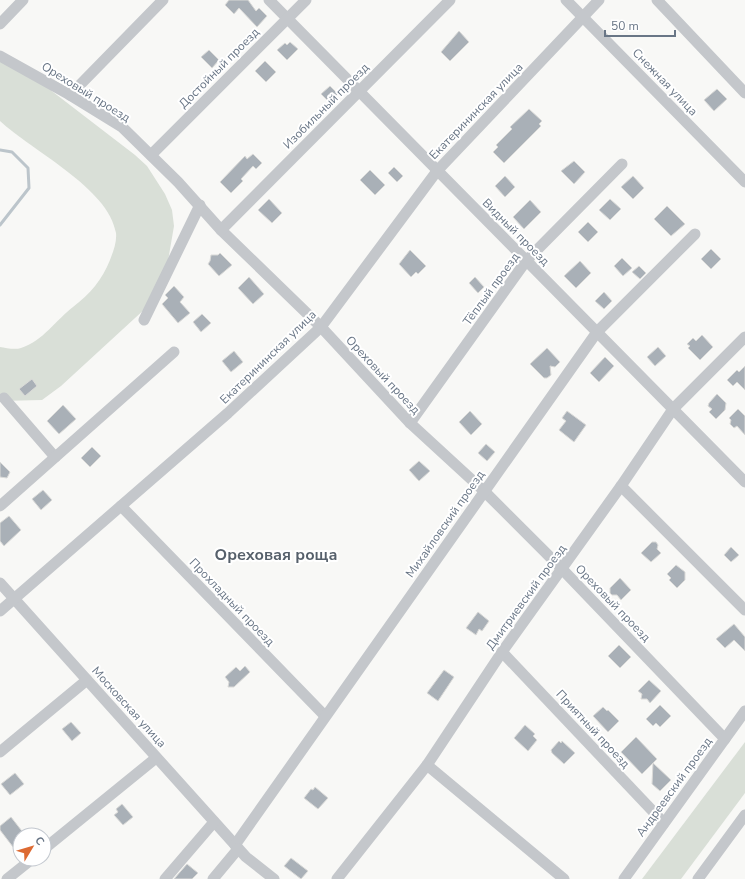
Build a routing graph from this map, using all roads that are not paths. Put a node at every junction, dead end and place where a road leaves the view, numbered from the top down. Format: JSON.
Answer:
{"nodes":[{"id":1,"x":23,"y":0,"type":"edge"},
{"id":2,"x":163,"y":0,"type":"edge"},
{"id":3,"x":269,"y":0,"type":"edge"},
{"id":4,"x":306,"y":0,"type":"edge"},
{"id":5,"x":450,"y":0,"type":"edge"},
{"id":6,"x":566,"y":0,"type":"edge"},
{"id":7,"x":599,"y":0,"type":"edge"},
{"id":8,"x":658,"y":0,"type":"edge"},
{"id":9,"x":582,"y":16,"type":"junction"},
{"id":10,"x":287,"y":19,"type":"junction"},
{"id":11,"x":0,"y":24,"type":"edge"},
{"id":12,"x":0,"y":56,"type":"edge"},
{"id":13,"x":360,"y":91,"type":"junction"},
{"id":14,"x":745,"y":93,"type":"edge"},
{"id":15,"x":70,"y":95,"type":"junction"},
{"id":16,"x":151,"y":155,"type":"junction"},
{"id":17,"x":622,"y":164,"type":"dead end"},
{"id":18,"x":437,"y":171,"type":"junction"},
{"id":19,"x":745,"y":182,"type":"edge"},
{"id":20,"x":200,"y":205,"type":"junction"},
{"id":21,"x":221,"y":230,"type":"junction"},
{"id":22,"x":695,"y":234,"type":"dead end"},
{"id":23,"x":526,"y":261,"type":"junction"},
{"id":24,"x":144,"y":320,"type":"dead end"},
{"id":25,"x":321,"y":327,"type":"junction"},
{"id":26,"x":598,"y":332,"type":"junction"},
{"id":27,"x":745,"y":337,"type":"edge"},
{"id":28,"x":174,"y":352,"type":"dead end"},
{"id":29,"x":4,"y":398,"type":"dead end"},
{"id":30,"x":673,"y":409,"type":"junction"},
{"id":31,"x":410,"y":423,"type":"junction"},
{"id":32,"x":55,"y":457,"type":"junction"},
{"id":33,"x":745,"y":482,"type":"edge"},
{"id":34,"x":622,"y":486,"type":"junction"},
{"id":35,"x":484,"y":491,"type":"junction"},
{"id":36,"x":0,"y":506,"type":"edge"},
{"id":37,"x":121,"y":506,"type":"junction"},
{"id":38,"x":562,"y":569,"type":"junction"},
{"id":39,"x":0,"y":583,"type":"edge"},
{"id":40,"x":14,"y":600,"type":"junction"},
{"id":41,"x":745,"y":610,"type":"edge"},
{"id":42,"x":0,"y":611,"type":"edge"},
{"id":43,"x":502,"y":652,"type":"junction"},
{"id":44,"x":87,"y":680,"type":"junction"},
{"id":45,"x":745,"y":711,"type":"edge"},
{"id":46,"x":325,"y":716,"type":"junction"},
{"id":47,"x":725,"y":739,"type":"junction"},
{"id":48,"x":0,"y":752,"type":"edge"},
{"id":49,"x":156,"y":758,"type":"junction"},
{"id":50,"x":427,"y":765,"type":"junction"},
{"id":51,"x":744,"y":819,"type":"edge"},
{"id":52,"x":214,"y":822,"type":"junction"},
{"id":53,"x":664,"y":823,"type":"junction"},
{"id":54,"x":52,"y":842,"type":"edge"},
{"id":55,"x":236,"y":847,"type":"junction"},
{"id":56,"x":22,"y":867,"type":"edge"},
{"id":57,"x":0,"y":875,"type":"edge"},
{"id":58,"x":4,"y":879,"type":"edge"},
{"id":59,"x":7,"y":879,"type":"edge"},
{"id":60,"x":165,"y":879,"type":"edge"},
{"id":61,"x":213,"y":879,"type":"edge"},
{"id":62,"x":274,"y":879,"type":"edge"},
{"id":63,"x":337,"y":879,"type":"edge"},
{"id":64,"x":564,"y":879,"type":"edge"},
{"id":65,"x":624,"y":879,"type":"edge"},
{"id":66,"x":698,"y":879,"type":"edge"}],
"edges":[{"from":1,"to":11,"type":"street"},
{"from":2,"to":15,"type":"street"},
{"from":3,"to":10,"type":"street","name":"Видный проезд"},
{"from":4,"to":10,"type":"street","name":"Достойный проезд"},
{"from":5,"to":13,"type":"street","name":"Изобильный проезд"},
{"from":6,"to":9,"type":"street","name":"Снежная улица"},
{"from":7,"to":9,"type":"street","name":"Екатерининская улица"},
{"from":8,"to":14,"type":"street"},
{"from":9,"to":18,"type":"street","name":"Екатерининская улица"},
{"from":9,"to":19,"type":"street","name":"Снежная улица"},
{"from":10,"to":13,"type":"street","name":"Видный проезд"},
{"from":10,"to":16,"type":"street","name":"Достойный проезд"},
{"from":12,"to":15,"type":"street","name":"Ореховый проезд"},
{"from":13,"to":18,"type":"street","name":"Видный проезд"},
{"from":13,"to":21,"type":"street","name":"Изобильный проезд"},
{"from":15,"to":16,"type":"street","name":"Ореховый проезд"},
{"from":16,"to":20,"type":"street","name":"Ореховый проезд"},
{"from":17,"to":23,"type":"street","name":"Тёплый проезд"},
{"from":18,"to":23,"type":"street","name":"Видный проезд"},
{"from":18,"to":25,"type":"street","name":"Екатерининская улица"},
{"from":20,"to":21,"type":"street","name":"Ореховый проезд"},
{"from":20,"to":24,"type":"street"},
{"from":21,"to":25,"type":"street","name":"Ореховый проезд"},
{"from":22,"to":26,"type":"street","name":"Михайловский проезд"},
{"from":23,"to":26,"type":"street","name":"Видный проезд"},
{"from":23,"to":31,"type":"street","name":"Тёплый проезд"},
{"from":25,"to":31,"type":"street","name":"Ореховый проезд"},
{"from":25,"to":37,"type":"street","name":"Екатерининская улица"},
{"from":26,"to":30,"type":"street","name":"Видный проезд"},
{"from":26,"to":35,"type":"street","name":"Михайловский проезд"},
{"from":27,"to":30,"type":"street","name":"Дмитриевский проезд"},
{"from":28,"to":32,"type":"street"},
{"from":29,"to":32,"type":"street"},
{"from":30,"to":33,"type":"street","name":"Видный проезд"},
{"from":30,"to":34,"type":"street","name":"Дмитриевский проезд"},
{"from":31,"to":35,"type":"street","name":"Ореховый проезд"},
{"from":32,"to":36,"type":"street"},
{"from":34,"to":38,"type":"street","name":"Дмитриевский проезд"},
{"from":34,"to":41,"type":"street"},
{"from":35,"to":38,"type":"street","name":"Ореховый проезд"},
{"from":35,"to":46,"type":"street","name":"Михайловский проезд"},
{"from":37,"to":40,"type":"street","name":"Екатерининская улица"},
{"from":37,"to":46,"type":"street","name":"Прохладный проезд"},
{"from":38,"to":43,"type":"street","name":"Дмитриевский проезд"},
{"from":38,"to":47,"type":"street","name":"Ореховый проезд"},
{"from":39,"to":40,"type":"street","name":"Московская улица"},
{"from":40,"to":42,"type":"street","name":"Екатерининская улица"},
{"from":40,"to":44,"type":"street","name":"Московская улица"},
{"from":43,"to":50,"type":"street","name":"Дмитриевский проезд"},
{"from":43,"to":53,"type":"street","name":"Приятный проезд"},
{"from":44,"to":48,"type":"street"},
{"from":44,"to":49,"type":"street","name":"Московская улица"},
{"from":45,"to":47,"type":"street","name":"Андреевский проезд"},
{"from":46,"to":55,"type":"street","name":"Михайловский проезд"},
{"from":47,"to":53,"type":"street","name":"Андреевский проезд"},
{"from":49,"to":52,"type":"street","name":"Московская улица"},
{"from":49,"to":54,"type":"street"},
{"from":50,"to":63,"type":"street","name":"Дмитриевский проезд"},
{"from":50,"to":64,"type":"street"},
{"from":51,"to":66,"type":"street"},
{"from":52,"to":55,"type":"street","name":"Московская улица"},
{"from":52,"to":60,"type":"street"},
{"from":53,"to":65,"type":"street","name":"Андреевский проезд"},
{"from":55,"to":61,"type":"street","name":"Михайловский проезд"},
{"from":55,"to":62,"type":"street","name":"Московская улица"},
{"from":56,"to":59,"type":"street"},
{"from":57,"to":58,"type":"street"}]}
